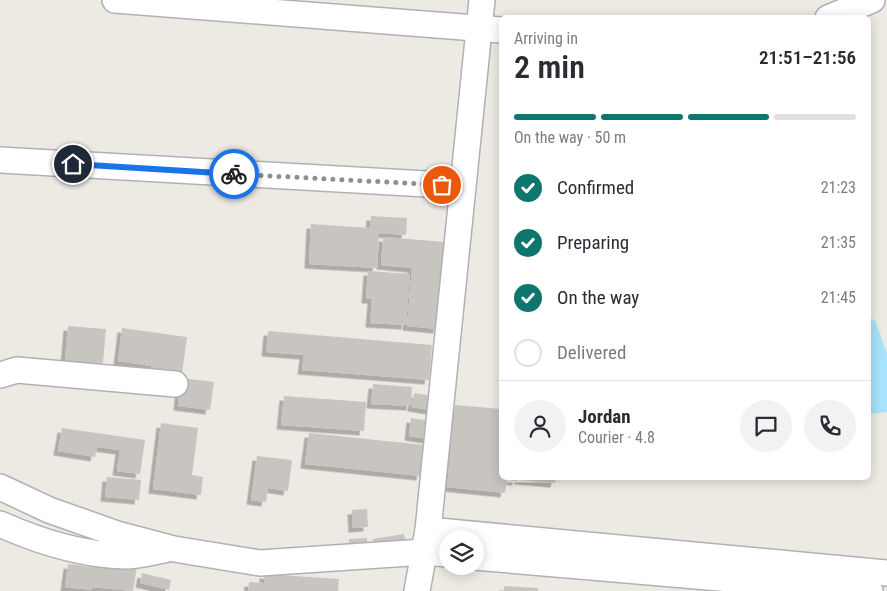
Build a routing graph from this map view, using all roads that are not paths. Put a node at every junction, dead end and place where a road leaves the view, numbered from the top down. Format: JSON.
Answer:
{"nodes":[{"id":1,"x":115,"y":0,"type":"edge"},
{"id":2,"x":482,"y":0,"type":"edge"},
{"id":3,"x":872,"y":0,"type":"edge"},
{"id":4,"x":835,"y":15,"type":"edge"},
{"id":5,"x":490,"y":29,"type":"edge"},
{"id":6,"x":0,"y":160,"type":"edge"},
{"id":7,"x":462,"y":186,"type":"junction"},
{"id":8,"x":0,"y":375,"type":"edge"},
{"id":9,"x":175,"y":384,"type":"dead end"},
{"id":10,"x":0,"y":487,"type":"edge"},
{"id":11,"x":0,"y":524,"type":"edge"},
{"id":12,"x":433,"y":546,"type":"edge"},
{"id":13,"x":174,"y":549,"type":"junction"},
{"id":14,"x":484,"y":558,"type":"edge"},
{"id":15,"x":887,"y":573,"type":"edge"},
{"id":16,"x":417,"y":591,"type":"edge"},
{"id":17,"x":870,"y":591,"type":"edge"}],
"edges":[{"from":1,"to":5,"type":"street"},
{"from":2,"to":5,"type":"street"},
{"from":3,"to":4,"type":"street"},
{"from":5,"to":7,"type":"street"},
{"from":6,"to":7,"type":"street"},
{"from":7,"to":12,"type":"street"},
{"from":8,"to":9,"type":"street"},
{"from":10,"to":13,"type":"street"},
{"from":11,"to":13,"type":"street"},
{"from":12,"to":13,"type":"street"},
{"from":12,"to":15,"type":"street"},
{"from":12,"to":16,"type":"street"},
{"from":14,"to":17,"type":"street"}]}
